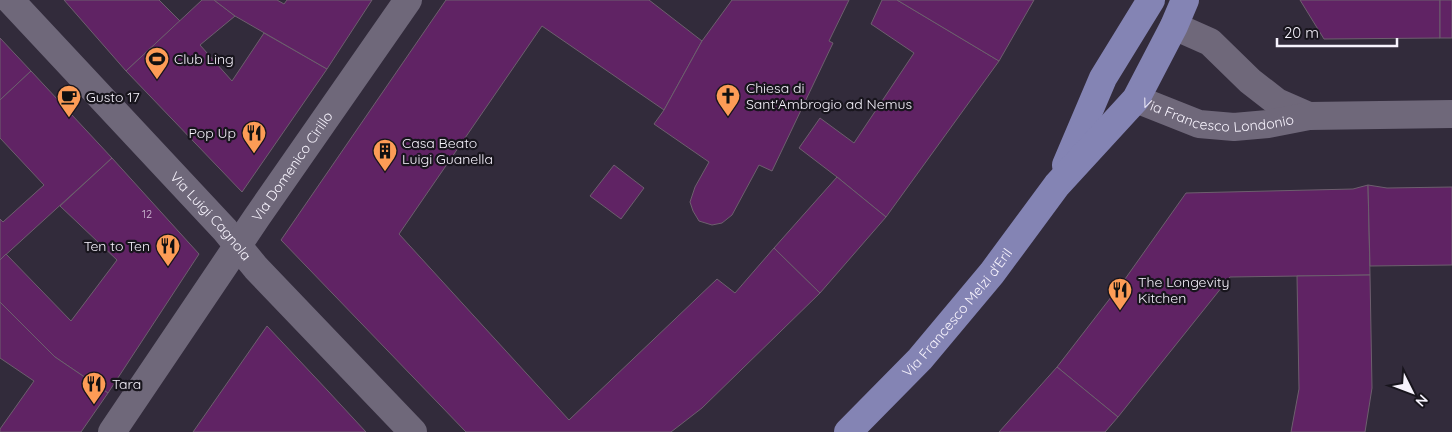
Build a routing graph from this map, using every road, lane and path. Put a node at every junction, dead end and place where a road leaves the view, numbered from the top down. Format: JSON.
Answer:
{"nodes":[{"id":1,"x":10,"y":0,"type":"edge"},
{"id":2,"x":408,"y":0,"type":"edge"},
{"id":3,"x":1184,"y":0,"type":"edge"},
{"id":4,"x":1146,"y":6,"type":"edge"},
{"id":5,"x":1174,"y":26,"type":"junction"},
{"id":6,"x":1103,"y":78,"type":"junction"},
{"id":7,"x":1136,"y":99,"type":"junction"},
{"id":8,"x":1452,"y":114,"type":"edge"},
{"id":9,"x":1308,"y":116,"type":"junction"},
{"id":10,"x":1057,"y":185,"type":"junction"},
{"id":11,"x":238,"y":247,"type":"junction"},
{"id":12,"x":112,"y":432,"type":"edge"},
{"id":13,"x":414,"y":432,"type":"edge"},
{"id":14,"x":848,"y":432,"type":"edge"}],
"edges":[{"from":1,"to":11,"type":"street","name":"Via Luigi Cagnola"},
{"from":2,"to":11,"type":"street","name":"Via Domenico Cirillo"},
{"from":3,"to":5,"type":"main road","name":"Via Francesco Melzi d'Eril"},
{"from":4,"to":5,"type":"main road","name":"Via Francesco Londonio"},
{"from":4,"to":6,"type":"main road","name":"Via Francesco Melzi d'Eril"},
{"from":5,"to":7,"type":"main road","name":"Via Francesco Melzi d'Eril"},
{"from":5,"to":9,"type":"street","name":"Via Francesco Londonio"},
{"from":6,"to":7,"type":"main road","name":"Via Francesco Londonio"},
{"from":6,"to":10,"type":"main road","name":"Via Francesco Melzi d'Eril"},
{"from":7,"to":9,"type":"street","name":"Via Francesco Londonio"},
{"from":7,"to":10,"type":"main road","name":"Via Francesco Melzi d'Eril"},
{"from":8,"to":9,"type":"street","name":"Via Francesco Londonio"},
{"from":10,"to":14,"type":"main road","name":"Via Francesco Melzi d'Eril"},
{"from":11,"to":12,"type":"street","name":"Via Domenico Cirillo"},
{"from":11,"to":13,"type":"street","name":"Via Luigi Cagnola"}]}
